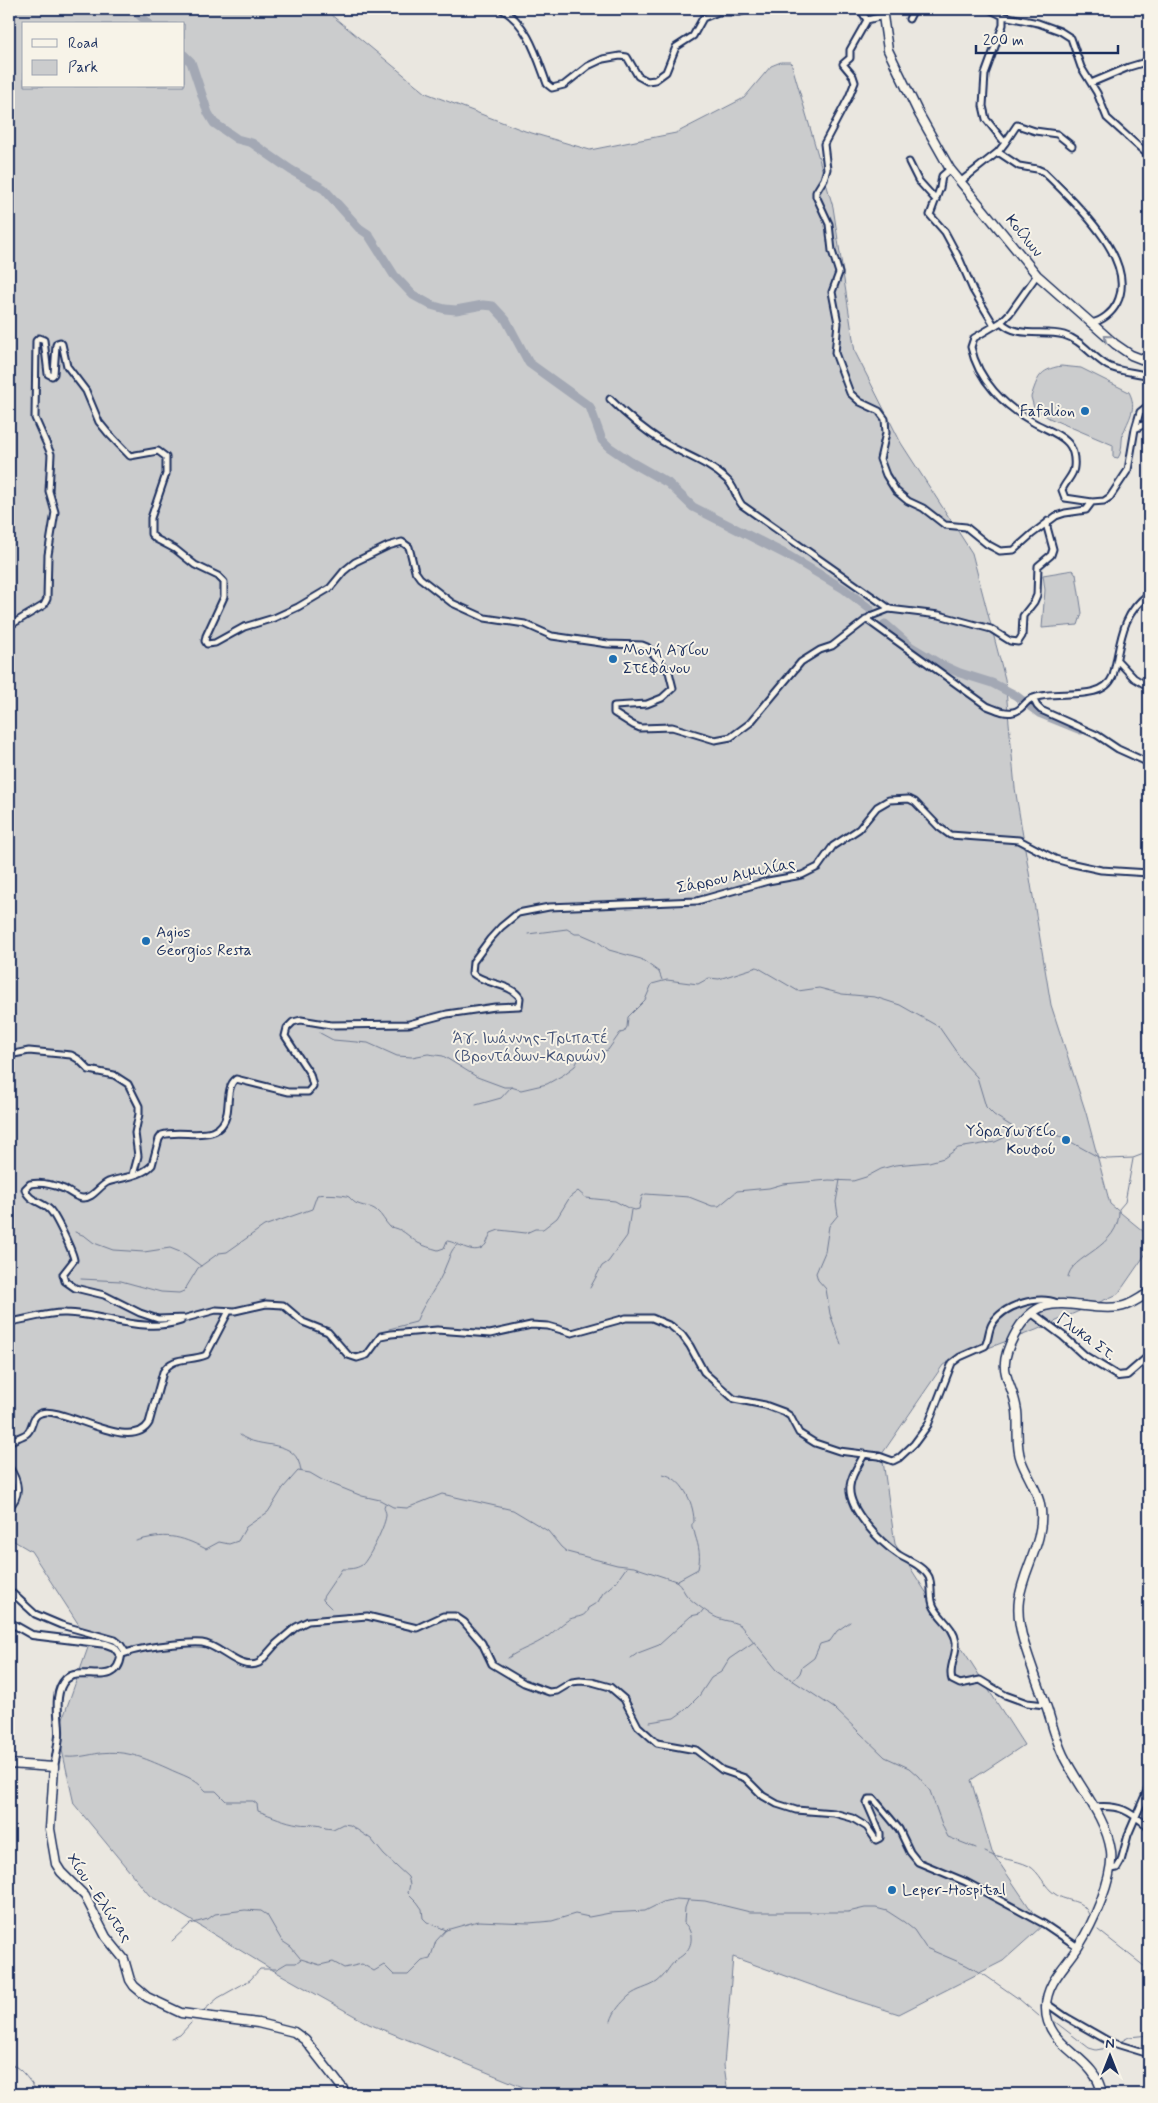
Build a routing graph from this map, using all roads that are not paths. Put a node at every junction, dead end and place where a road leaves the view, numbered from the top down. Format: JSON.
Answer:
{"nodes":[{"id":1,"x":501,"y":9,"type":"edge"},
{"id":2,"x":749,"y":9,"type":"edge"},
{"id":3,"x":860,"y":9,"type":"edge"},
{"id":4,"x":914,"y":9,"type":"edge"},
{"id":5,"x":989,"y":9,"type":"edge"},
{"id":6,"x":882,"y":12,"type":"edge"},
{"id":7,"x":1003,"y":16,"type":"junction"},
{"id":8,"x":909,"y":19,"type":"dead end"},
{"id":9,"x":867,"y":20,"type":"junction"},
{"id":10,"x":1149,"y":61,"type":"edge"},
{"id":11,"x":1091,"y":83,"type":"junction"},
{"id":12,"x":1005,"y":143,"type":"junction"},
{"id":13,"x":1072,"y":146,"type":"dead end"},
{"id":14,"x":999,"y":151,"type":"junction"},
{"id":15,"x":1149,"y":156,"type":"edge"},
{"id":16,"x":909,"y":162,"type":"dead end"},
{"id":17,"x":950,"y":169,"type":"junction"},
{"id":18,"x":960,"y":182,"type":"junction"},
{"id":19,"x":936,"y":200,"type":"junction"},
{"id":20,"x":1037,"y":275,"type":"junction"},
{"id":21,"x":1001,"y":322,"type":"junction"},
{"id":22,"x":1090,"y":323,"type":"junction"},
{"id":23,"x":994,"y":325,"type":"junction"},
{"id":24,"x":1149,"y":362,"type":"edge"},
{"id":25,"x":1149,"y":376,"type":"edge"},
{"id":26,"x":610,"y":398,"type":"dead end"},
{"id":27,"x":1149,"y":408,"type":"edge"},
{"id":28,"x":1149,"y":427,"type":"edge"},
{"id":29,"x":1135,"y":429,"type":"junction"},
{"id":30,"x":1092,"y":502,"type":"junction"},
{"id":31,"x":1048,"y":521,"type":"junction"},
{"id":32,"x":1149,"y":594,"type":"edge"},
{"id":33,"x":888,"y":609,"type":"junction"},
{"id":34,"x":868,"y":618,"type":"junction"},
{"id":35,"x":9,"y":626,"type":"edge"},
{"id":36,"x":1117,"y":660,"type":"junction"},
{"id":37,"x":1149,"y":687,"type":"edge"},
{"id":38,"x":1031,"y":699,"type":"junction"},
{"id":39,"x":1149,"y":763,"type":"edge"},
{"id":40,"x":1149,"y":873,"type":"edge"},
{"id":41,"x":9,"y":1055,"type":"edge"},
{"id":42,"x":133,"y":1175,"type":"junction"},
{"id":43,"x":1149,"y":1293,"type":"edge"},
{"id":44,"x":1058,"y":1304,"type":"junction"},
{"id":45,"x":229,"y":1311,"type":"junction"},
{"id":46,"x":1032,"y":1313,"type":"junction"},
{"id":47,"x":186,"y":1318,"type":"junction"},
{"id":48,"x":9,"y":1322,"type":"edge"},
{"id":49,"x":1149,"y":1356,"type":"edge"},
{"id":50,"x":9,"y":1442,"type":"edge"},
{"id":51,"x":864,"y":1455,"type":"junction"},
{"id":52,"x":9,"y":1467,"type":"edge"},
{"id":53,"x":9,"y":1507,"type":"edge"},
{"id":54,"x":9,"y":1590,"type":"edge"},
{"id":55,"x":9,"y":1622,"type":"edge"},
{"id":56,"x":123,"y":1654,"type":"junction"},
{"id":57,"x":1045,"y":1705,"type":"junction"},
{"id":58,"x":9,"y":1764,"type":"edge"},
{"id":59,"x":54,"y":1767,"type":"junction"},
{"id":60,"x":1149,"y":1786,"type":"edge"},
{"id":61,"x":1093,"y":1807,"type":"junction"},
{"id":62,"x":1137,"y":1818,"type":"junction"},
{"id":63,"x":1149,"y":1827,"type":"edge"},
{"id":64,"x":1111,"y":1869,"type":"junction"},
{"id":65,"x":1078,"y":1947,"type":"junction"},
{"id":66,"x":1046,"y":2003,"type":"junction"},
{"id":67,"x":1149,"y":2054,"type":"edge"},
{"id":68,"x":346,"y":2094,"type":"edge"},
{"id":69,"x":1102,"y":2094,"type":"edge"}],
"edges":[{"from":1,"to":2,"type":"street"},
{"from":3,"to":9,"type":"street"},
{"from":4,"to":8,"type":"street"},
{"from":5,"to":7,"type":"street"},
{"from":6,"to":9,"type":"street"},
{"from":6,"to":17,"type":"main road","name":"Κοίλων"},
{"from":7,"to":11,"type":"street"},
{"from":7,"to":12,"type":"street"},
{"from":9,"to":31,"type":"street"},
{"from":10,"to":11,"type":"street"},
{"from":11,"to":15,"type":"street"},
{"from":12,"to":13,"type":"street"},
{"from":12,"to":14,"type":"street"},
{"from":14,"to":18,"type":"street"},
{"from":14,"to":22,"type":"street"},
{"from":16,"to":19,"type":"street"},
{"from":17,"to":18,"type":"main road","name":"Κοίλων"},
{"from":17,"to":19,"type":"street"},
{"from":18,"to":20,"type":"main road","name":"Κοίλων"},
{"from":19,"to":23,"type":"street"},
{"from":20,"to":21,"type":"street","name":"Κοίλων"},
{"from":20,"to":22,"type":"main road"},
{"from":21,"to":23,"type":"street","name":"Κοίλων"},
{"from":21,"to":25,"type":"street"},
{"from":24,"to":22,"type":"main road","one_way":true},
{"from":23,"to":30,"type":"street","name":"Κοίλων"},
{"from":26,"to":33,"type":"street"},
{"from":27,"to":29,"type":"street"},
{"from":28,"to":29,"type":"street"},
{"from":29,"to":30,"type":"street"},
{"from":30,"to":31,"type":"street"},
{"from":31,"to":33,"type":"street"},
{"from":32,"to":36,"type":"street"},
{"from":33,"to":34,"type":"street"},
{"from":34,"to":35,"type":"street"},
{"from":34,"to":38,"type":"street"},
{"from":36,"to":37,"type":"street"},
{"from":36,"to":38,"type":"street"},
{"from":38,"to":39,"type":"street"},
{"from":40,"to":42,"type":"street","name":"Σάρρου Αιμιλίας"},
{"from":41,"to":42,"type":"street"},
{"from":42,"to":47,"type":"street"},
{"from":43,"to":44,"type":"main road"},
{"from":44,"to":46,"type":"main road"},
{"from":44,"to":51,"type":"street"},
{"from":45,"to":47,"type":"street"},
{"from":45,"to":50,"type":"street"},
{"from":45,"to":51,"type":"street"},
{"from":46,"to":49,"type":"street","name":"Γλυκα Στ."},
{"from":46,"to":57,"type":"main road"},
{"from":47,"to":48,"type":"street"},
{"from":51,"to":57,"type":"street"},
{"from":52,"to":53,"type":"street"},
{"from":54,"to":56,"type":"street"},
{"from":55,"to":56,"type":"street"},
{"from":56,"to":59,"type":"street"},
{"from":56,"to":65,"type":"street"},
{"from":57,"to":61,"type":"main road"},
{"from":58,"to":59,"type":"main road"},
{"from":59,"to":68,"type":"main road","name":"Χίου - Ελίντας"},
{"from":60,"to":62,"type":"street"},
{"from":61,"to":62,"type":"street"},
{"from":61,"to":64,"type":"main road"},
{"from":62,"to":63,"type":"street"},
{"from":62,"to":64,"type":"street"},
{"from":64,"to":65,"type":"main road"},
{"from":65,"to":66,"type":"main road"},
{"from":66,"to":67,"type":"street"},
{"from":66,"to":69,"type":"main road"}]}
